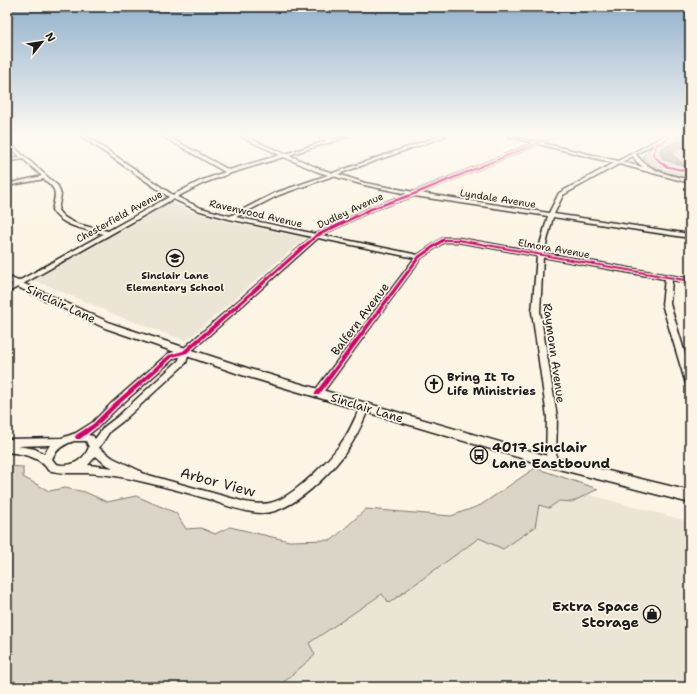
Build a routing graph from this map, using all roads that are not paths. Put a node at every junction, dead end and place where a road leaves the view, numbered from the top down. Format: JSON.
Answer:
{"nodes":[{"id":1,"x":36,"y":168,"type":"edge"},
{"id":2,"x":131,"y":168,"type":"edge"},
{"id":3,"x":222,"y":168,"type":"edge"},
{"id":4,"x":241,"y":168,"type":"edge"},
{"id":5,"x":316,"y":168,"type":"edge"},
{"id":6,"x":351,"y":168,"type":"edge"},
{"id":7,"x":476,"y":168,"type":"edge"},
{"id":8,"x":606,"y":168,"type":"edge"},
{"id":9,"x":641,"y":168,"type":"edge"},
{"id":10,"x":651,"y":168,"type":"edge"},
{"id":11,"x":229,"y":172,"type":"junction"},
{"id":12,"x":657,"y":172,"type":"junction"},
{"id":13,"x":332,"y":175,"type":"junction"},
{"id":14,"x":45,"y":177,"type":"junction"},
{"id":15,"x":690,"y":182,"type":"edge"},
{"id":16,"x":7,"y":185,"type":"edge"},
{"id":17,"x":414,"y":194,"type":"junction"},
{"id":18,"x":172,"y":197,"type":"junction"},
{"id":19,"x":551,"y":215,"type":"junction"},
{"id":20,"x":231,"y":218,"type":"junction"},
{"id":21,"x":108,"y":233,"type":"junction"},
{"id":22,"x":316,"y":236,"type":"junction"},
{"id":23,"x":690,"y":236,"type":"edge"},
{"id":24,"x":540,"y":255,"type":"junction"},
{"id":25,"x":419,"y":257,"type":"junction"},
{"id":26,"x":669,"y":277,"type":"junction"},
{"id":27,"x":12,"y":281,"type":"edge"},
{"id":28,"x":690,"y":281,"type":"edge"},
{"id":29,"x":7,"y":291,"type":"edge"},
{"id":30,"x":185,"y":352,"type":"junction"},
{"id":31,"x":690,"y":384,"type":"edge"},
{"id":32,"x":317,"y":394,"type":"junction"},
{"id":33,"x":364,"y":408,"type":"junction"},
{"id":34,"x":78,"y":437,"type":"junction"},
{"id":35,"x":62,"y":441,"type":"junction"},
{"id":36,"x":7,"y":443,"type":"edge"},
{"id":37,"x":7,"y":448,"type":"edge"},
{"id":38,"x":94,"y":448,"type":"junction"},
{"id":39,"x":551,"y":462,"type":"junction"},
{"id":40,"x":48,"y":464,"type":"junction"},
{"id":41,"x":70,"y":469,"type":"junction"},
{"id":42,"x":139,"y":475,"type":"junction"},
{"id":43,"x":690,"y":497,"type":"edge"}],
"edges":[{"from":1,"to":14,"type":"street"},
{"from":2,"to":18,"type":"street","name":"Ravenwood Avenue"},
{"from":3,"to":11,"type":"street"},
{"from":4,"to":11,"type":"street","name":"Chesterfield Avenue"},
{"from":5,"to":13,"type":"street","name":"Lyndale Avenue"},
{"from":6,"to":13,"type":"street"},
{"from":7,"to":17,"type":"street","name":"Dudley Avenue"},
{"from":8,"to":19,"type":"street","name":"Raymonn Avenue"},
{"from":9,"to":12,"type":"street"},
{"from":10,"to":12,"type":"street"},
{"from":11,"to":18,"type":"street","name":"Chesterfield Avenue"},
{"from":12,"to":15,"type":"street"},
{"from":13,"to":17,"type":"street","name":"Lyndale Avenue"},
{"from":13,"to":20,"type":"street"},
{"from":14,"to":16,"type":"street"},
{"from":14,"to":21,"type":"street"},
{"from":17,"to":19,"type":"street","name":"Lyndale Avenue"},
{"from":17,"to":22,"type":"street","name":"Dudley Avenue"},
{"from":18,"to":20,"type":"street","name":"Ravenwood Avenue"},
{"from":18,"to":21,"type":"street","name":"Chesterfield Avenue"},
{"from":19,"to":23,"type":"street","name":"Lyndale Avenue"},
{"from":19,"to":24,"type":"street","name":"Raymonn Avenue"},
{"from":20,"to":22,"type":"street","name":"Ravenwood Avenue"},
{"from":21,"to":27,"type":"street","name":"Chesterfield Avenue"},
{"from":22,"to":25,"type":"street","name":"Ravenwood Avenue"},
{"from":22,"to":30,"type":"street","name":"Dudley Avenue"},
{"from":24,"to":25,"type":"street","name":"Elmora Avenue"},
{"from":24,"to":26,"type":"street","name":"Elmora Avenue"},
{"from":24,"to":39,"type":"street","name":"Raymonn Avenue"},
{"from":25,"to":32,"type":"street","name":"Balfern Avenue"},
{"from":26,"to":28,"type":"street","name":"Elmora Avenue"},
{"from":26,"to":31,"type":"street"},
{"from":27,"to":29,"type":"street","name":"Chesterfield Avenue"},
{"from":27,"to":30,"type":"main road","name":"Sinclair Lane"},
{"from":30,"to":32,"type":"main road","name":"Sinclair Lane"},
{"from":30,"to":34,"type":"street"},
{"from":30,"to":38,"type":"street"},
{"from":32,"to":33,"type":"main road","name":"Sinclair Lane"},
{"from":33,"to":39,"type":"main road","name":"Sinclair Lane"},
{"from":33,"to":42,"type":"street","name":"Arbor View"},
{"from":34,"to":35,"type":"street"},
{"from":34,"to":38,"type":"street"},
{"from":35,"to":36,"type":"street"},
{"from":35,"to":40,"type":"street"},
{"from":37,"to":40,"type":"street"},
{"from":38,"to":41,"type":"street"},
{"from":38,"to":42,"type":"street","name":"Arbor View"},
{"from":39,"to":43,"type":"main road","name":"Sinclair Lane"},
{"from":40,"to":41,"type":"street"},
{"from":41,"to":42,"type":"street","name":"Arbor View"}]}
